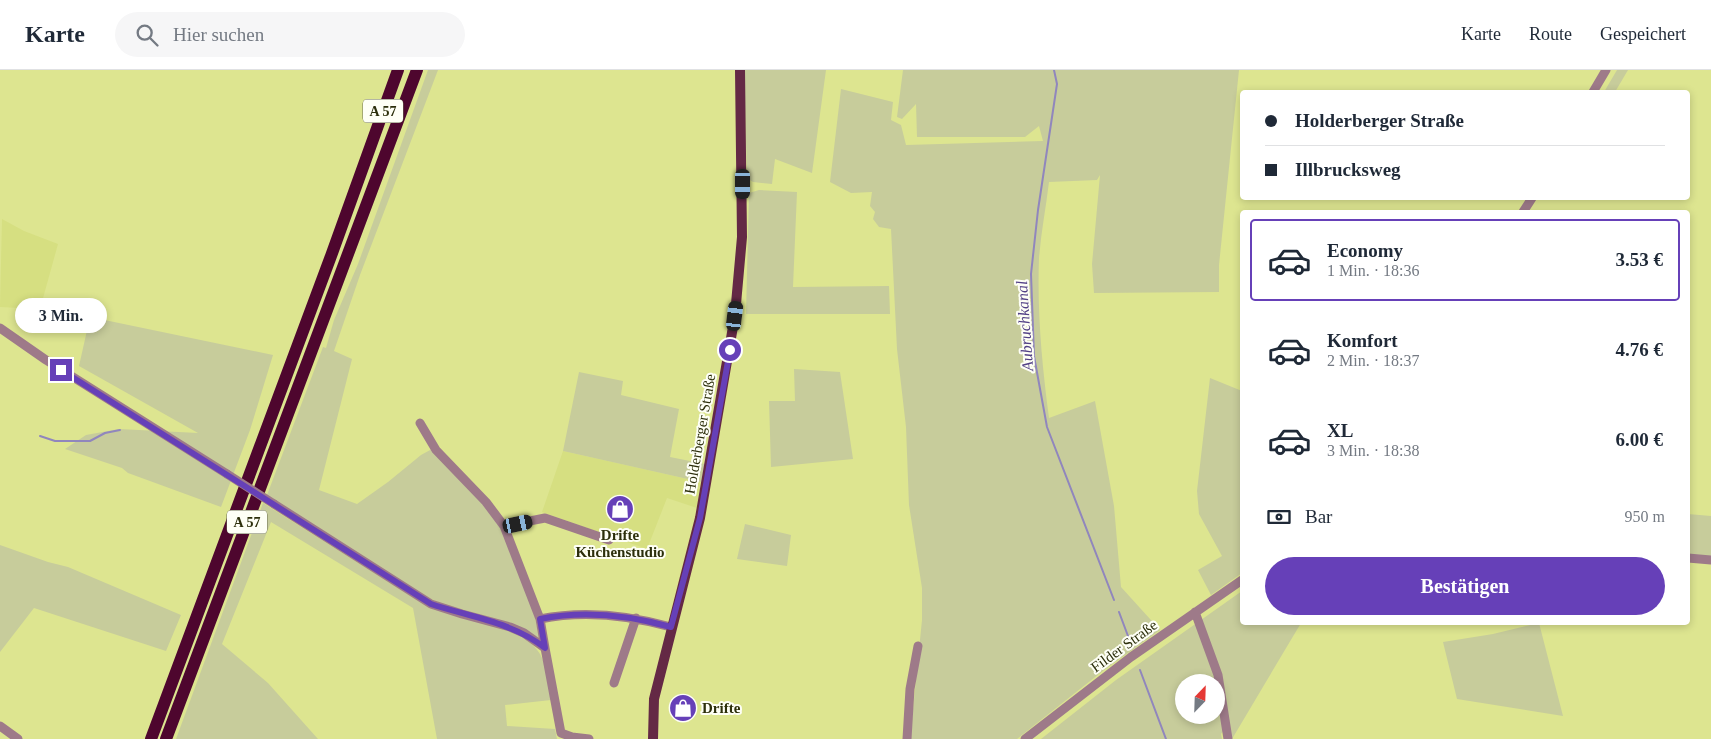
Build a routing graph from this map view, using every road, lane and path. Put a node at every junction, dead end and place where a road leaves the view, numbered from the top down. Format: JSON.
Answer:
{"nodes":[{"id":1,"x":398,"y":70,"type":"edge"},
{"id":2,"x":417,"y":70,"type":"edge"},
{"id":3,"x":740,"y":70,"type":"edge"},
{"id":4,"x":1606,"y":70,"type":"edge"},
{"id":5,"x":1594,"y":90,"type":"edge"},
{"id":6,"x":0,"y":328,"type":"edge"},
{"id":7,"x":420,"y":423,"type":"dead end"},
{"id":8,"x":504,"y":526,"type":"junction"},
{"id":9,"x":609,"y":540,"type":"dead end"},
{"id":10,"x":1690,"y":558,"type":"edge"},
{"id":11,"x":1711,"y":560,"type":"edge"},
{"id":12,"x":1240,"y":581,"type":"edge"},
{"id":13,"x":1195,"y":612,"type":"junction"},
{"id":14,"x":636,"y":618,"type":"junction"},
{"id":15,"x":540,"y":619,"type":"junction"},
{"id":16,"x":671,"y":627,"type":"junction"},
{"id":17,"x":918,"y":646,"type":"dead end"},
{"id":18,"x":545,"y":648,"type":"junction"},
{"id":19,"x":614,"y":683,"type":"dead end"},
{"id":20,"x":0,"y":726,"type":"edge"},
{"id":21,"x":561,"y":736,"type":"edge"},
{"id":22,"x":18,"y":739,"type":"edge"},
{"id":23,"x":151,"y":739,"type":"edge"},
{"id":24,"x":166,"y":739,"type":"edge"},
{"id":25,"x":588,"y":739,"type":"edge"},
{"id":26,"x":653,"y":739,"type":"edge"},
{"id":27,"x":907,"y":739,"type":"edge"},
{"id":28,"x":1025,"y":739,"type":"edge"},
{"id":29,"x":1228,"y":739,"type":"edge"}],
"edges":[{"from":1,"to":23,"type":"highway","number":"A 57"},
{"from":2,"to":24,"type":"highway","number":"A 57"},
{"from":3,"to":16,"type":"main road","name":"Holderberger Straße"},
{"from":4,"to":5,"type":"street"},
{"from":6,"to":18,"type":"street","bridge":true},
{"from":7,"to":8,"type":"street"},
{"from":8,"to":9,"type":"street"},
{"from":8,"to":15,"type":"street"},
{"from":10,"to":11,"type":"street"},
{"from":12,"to":13,"type":"street","name":"Filder Straße"},
{"from":13,"to":28,"type":"street","name":"Filder Straße"},
{"from":13,"to":29,"type":"street"},
{"from":14,"to":15,"type":"street"},
{"from":14,"to":16,"type":"street"},
{"from":14,"to":19,"type":"street"},
{"from":15,"to":18,"type":"street"},
{"from":16,"to":26,"type":"main road","name":"Holderberger Straße"},
{"from":17,"to":27,"type":"street"},
{"from":18,"to":21,"type":"street"},
{"from":20,"to":22,"type":"street"},
{"from":21,"to":25,"type":"street"}]}
